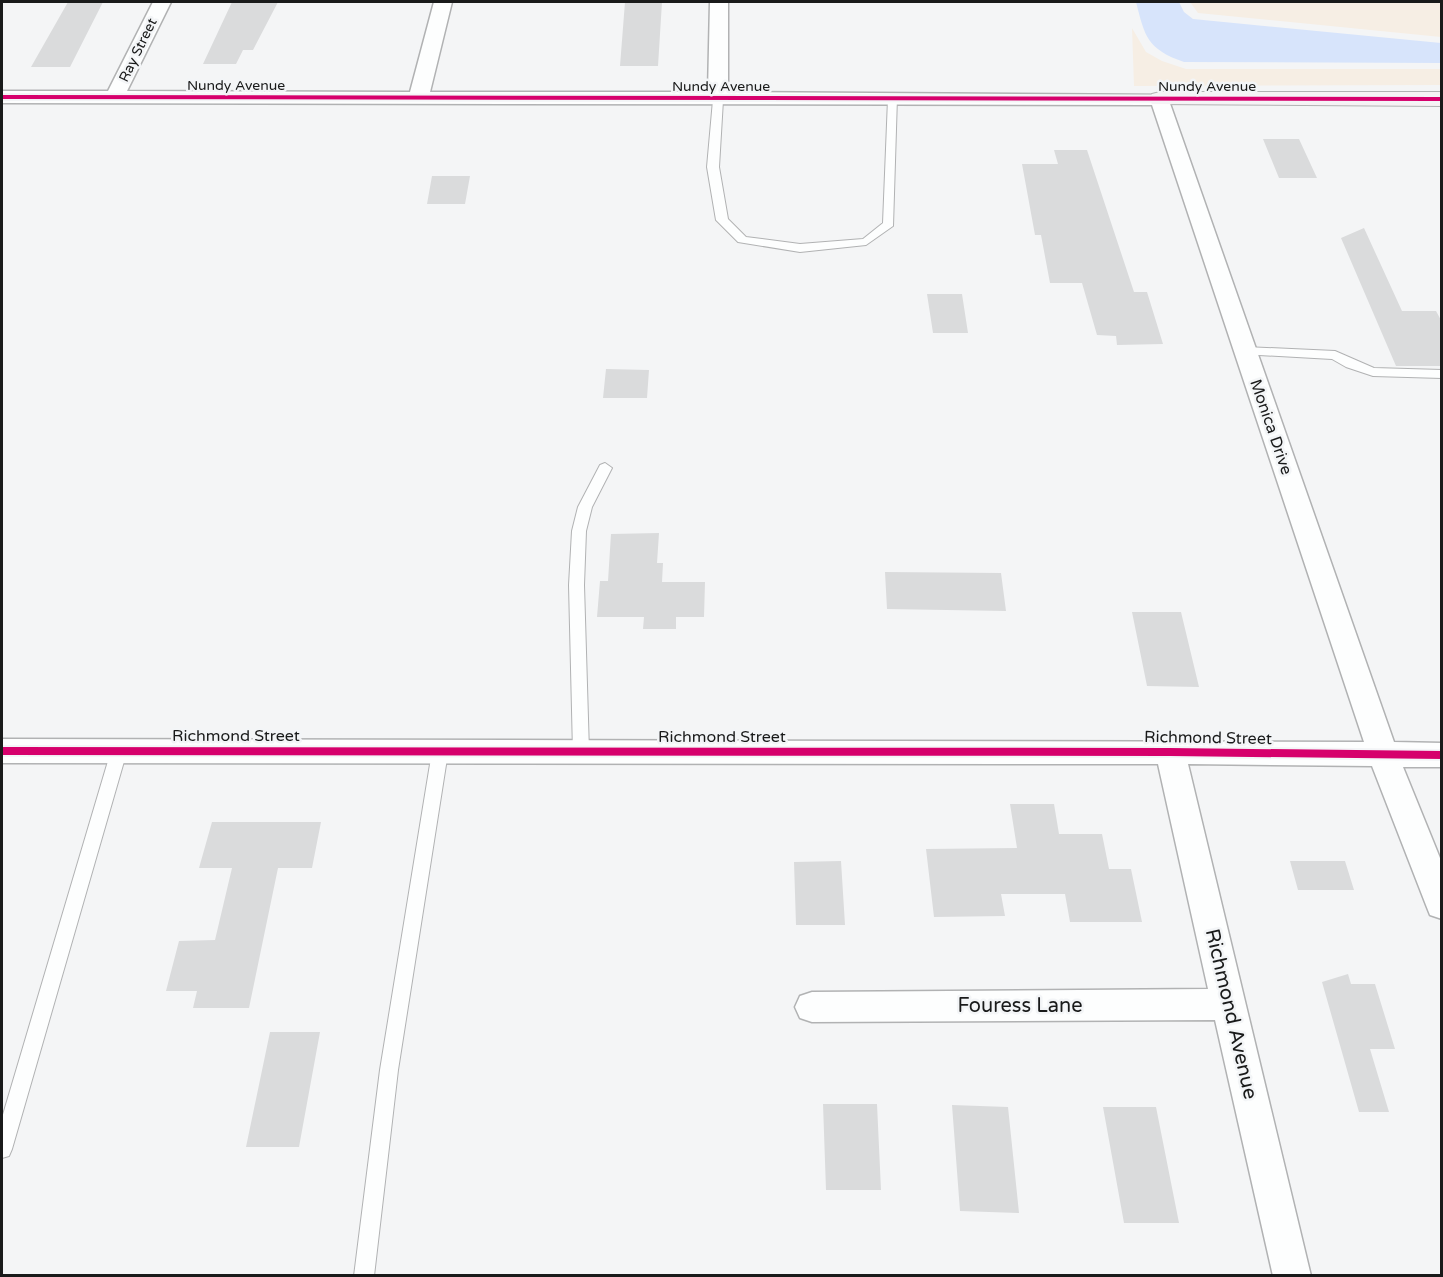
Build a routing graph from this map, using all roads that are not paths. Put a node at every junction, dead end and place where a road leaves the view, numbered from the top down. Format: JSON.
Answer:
{"nodes":[{"id":1,"x":162,"y":2,"type":"edge"},
{"id":2,"x":443,"y":2,"type":"edge"},
{"id":3,"x":719,"y":2,"type":"edge"},
{"id":4,"x":2,"y":97,"type":"edge"},
{"id":5,"x":114,"y":98,"type":"junction"},
{"id":6,"x":418,"y":99,"type":"junction"},
{"id":7,"x":893,"y":99,"type":"junction"},
{"id":8,"x":1160,"y":99,"type":"junction"},
{"id":9,"x":1442,"y":99,"type":"edge"},
{"id":10,"x":718,"y":100,"type":"junction"},
{"id":11,"x":1245,"y":351,"type":"junction"},
{"id":12,"x":1442,"y":374,"type":"edge"},
{"id":13,"x":605,"y":468,"type":"dead end"},
{"id":14,"x":2,"y":751,"type":"edge"},
{"id":15,"x":119,"y":751,"type":"junction"},
{"id":16,"x":440,"y":752,"type":"junction"},
{"id":17,"x":581,"y":752,"type":"junction"},
{"id":18,"x":1170,"y":752,"type":"junction"},
{"id":19,"x":1383,"y":755,"type":"junction"},
{"id":20,"x":1442,"y":755,"type":"edge"},
{"id":21,"x":1442,"y":904,"type":"edge"},
{"id":22,"x":1228,"y":1004,"type":"junction"},
{"id":23,"x":812,"y":1007,"type":"dead end"},
{"id":24,"x":2,"y":1149,"type":"edge"},
{"id":25,"x":364,"y":1275,"type":"edge"},
{"id":26,"x":1292,"y":1275,"type":"edge"}],
"edges":[{"from":1,"to":5,"type":"street","name":"Ray Street"},
{"from":2,"to":6,"type":"street"},
{"from":3,"to":10,"type":"street"},
{"from":4,"to":5,"type":"street","name":"Nundy Avenue"},
{"from":5,"to":6,"type":"street","name":"Nundy Avenue"},
{"from":6,"to":10,"type":"street","name":"Nundy Avenue"},
{"from":7,"to":8,"type":"street","name":"Nundy Avenue"},
{"from":7,"to":10,"type":"street","name":"Nundy Avenue"},
{"from":7,"to":10,"type":"lane"},
{"from":8,"to":9,"type":"street","name":"Nundy Avenue"},
{"from":8,"to":11,"type":"street","name":"Monica Drive"},
{"from":11,"to":12,"type":"lane"},
{"from":11,"to":19,"type":"street","name":"Monica Drive"},
{"from":13,"to":17,"type":"lane"},
{"from":14,"to":15,"type":"street","name":"Richmond Street"},
{"from":15,"to":16,"type":"street","name":"Richmond Street"},
{"from":15,"to":24,"type":"lane"},
{"from":16,"to":17,"type":"street","name":"Richmond Street"},
{"from":16,"to":25,"type":"lane"},
{"from":17,"to":18,"type":"street","name":"Richmond Street"},
{"from":18,"to":19,"type":"street","name":"Richmond Street"},
{"from":18,"to":22,"type":"street","name":"Richmond Avenue"},
{"from":19,"to":20,"type":"street","name":"Richmond Street"},
{"from":19,"to":21,"type":"street","name":"Monica Drive"},
{"from":22,"to":23,"type":"street","name":"Fouress Lane"},
{"from":22,"to":26,"type":"street","name":"Richmond Avenue"}]}
